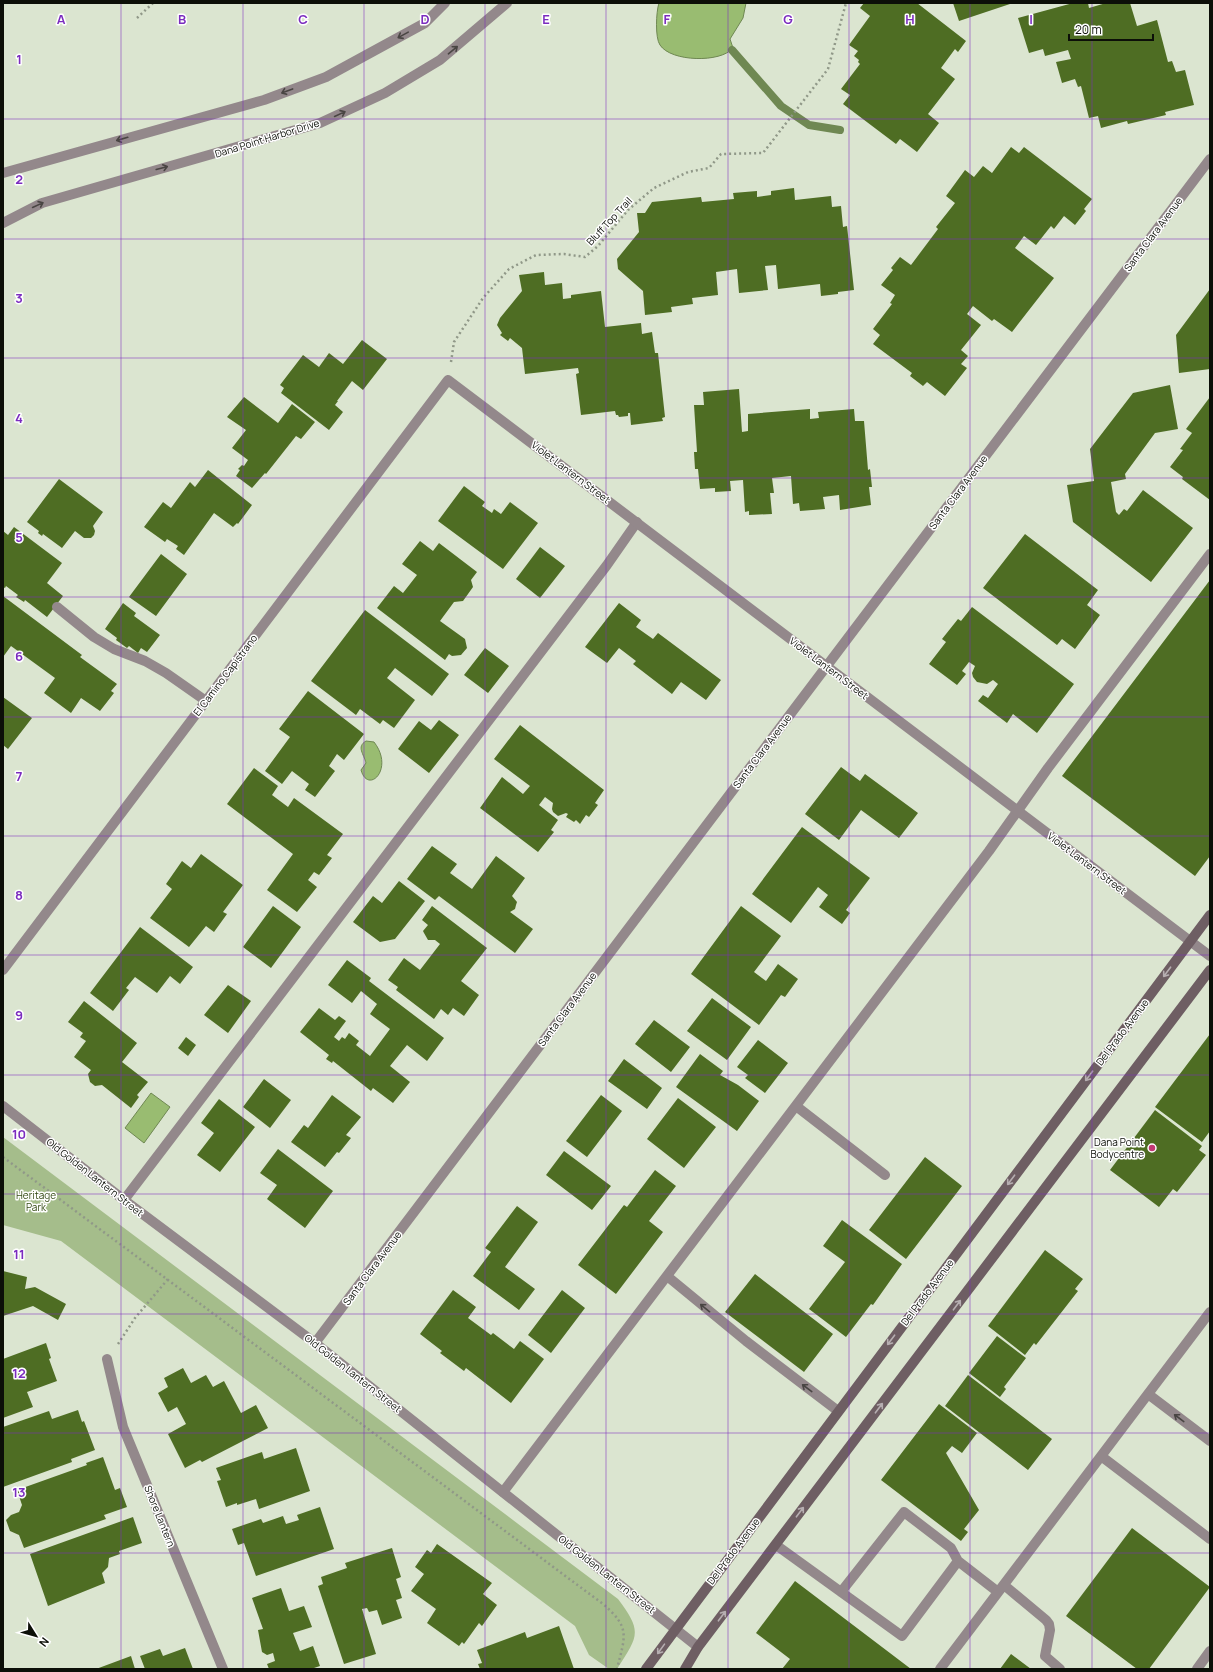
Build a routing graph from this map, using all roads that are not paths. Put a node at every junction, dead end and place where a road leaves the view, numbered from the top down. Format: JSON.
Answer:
{"nodes":[{"id":1,"x":445,"y":3,"type":"edge"},
{"id":2,"x":507,"y":3,"type":"edge"},
{"id":3,"x":1210,"y":159,"type":"edge"},
{"id":4,"x":3,"y":173,"type":"edge"},
{"id":5,"x":3,"y":223,"type":"edge"},
{"id":6,"x":448,"y":380,"type":"joint"},
{"id":7,"x":637,"y":522,"type":"junction"},
{"id":8,"x":1210,"y":554,"type":"edge"},
{"id":9,"x":57,"y":608,"type":"dead end"},
{"id":10,"x":827,"y":666,"type":"junction"},
{"id":11,"x":206,"y":701,"type":"junction"},
{"id":12,"x":1018,"y":811,"type":"junction"},
{"id":13,"x":1210,"y":915,"type":"edge"},
{"id":14,"x":1190,"y":941,"type":"junction"},
{"id":15,"x":1210,"y":956,"type":"edge"},
{"id":16,"x":3,"y":970,"type":"edge"},
{"id":17,"x":1210,"y":970,"type":"edge"},
{"id":18,"x":3,"y":1106,"type":"edge"},
{"id":19,"x":796,"y":1106,"type":"junction"},
{"id":20,"x":885,"y":1175,"type":"dead end"},
{"id":21,"x":124,"y":1200,"type":"junction"},
{"id":22,"x":667,"y":1276,"type":"junction"},
{"id":23,"x":1210,"y":1312,"type":"edge"},
{"id":24,"x":315,"y":1343,"type":"junction"},
{"id":25,"x":107,"y":1360,"type":"road end"},
{"id":26,"x":1148,"y":1394,"type":"junction"},
{"id":27,"x":838,"y":1411,"type":"junction"},
{"id":28,"x":1210,"y":1441,"type":"edge"},
{"id":29,"x":1101,"y":1456,"type":"junction"},
{"id":30,"x":503,"y":1492,"type":"junction"},
{"id":31,"x":1210,"y":1539,"type":"edge"},
{"id":32,"x":776,"y":1545,"type":"junction"},
{"id":33,"x":958,"y":1561,"type":"junction"},
{"id":34,"x":1001,"y":1589,"type":"junction"},
{"id":35,"x":841,"y":1592,"type":"junction"},
{"id":36,"x":675,"y":1629,"type":"junction"},
{"id":37,"x":698,"y":1647,"type":"junction"},
{"id":38,"x":1210,"y":1651,"type":"edge"},
{"id":39,"x":223,"y":1669,"type":"edge"},
{"id":40,"x":646,"y":1669,"type":"edge"},
{"id":41,"x":685,"y":1669,"type":"edge"},
{"id":42,"x":940,"y":1669,"type":"edge"},
{"id":43,"x":1060,"y":1669,"type":"edge"},
{"id":44,"x":1196,"y":1669,"type":"edge"}],
"edges":[{"from":1,"to":4,"type":"street","one_way":true},
{"from":5,"to":2,"type":"street","name":"Dana Point Harbor Drive","one_way":true},
{"from":3,"to":10,"type":"street","name":"Santa Clara Avenue"},
{"from":6,"to":7,"type":"street","name":"Violet Lantern Street"},
{"from":6,"to":11,"type":"street","name":"El Camino Capistrano"},
{"from":7,"to":10,"type":"street","name":"Violet Lantern Street"},
{"from":7,"to":21,"type":"street"},
{"from":8,"to":12,"type":"street"},
{"from":9,"to":11,"type":"street"},
{"from":10,"to":12,"type":"street","name":"Violet Lantern Street"},
{"from":10,"to":24,"type":"street","name":"Santa Clara Avenue"},
{"from":11,"to":16,"type":"street","name":"El Camino Capistrano"},
{"from":12,"to":14,"type":"street","name":"Violet Lantern Street"},
{"from":12,"to":19,"type":"street"},
{"from":13,"to":14,"type":"main road","name":"Del Prado Avenue"},
{"from":14,"to":15,"type":"street","name":"Violet Lantern Street"},
{"from":14,"to":27,"type":"main road","name":"Del Prado Avenue","one_way":true},
{"from":32,"to":17,"type":"main road","one_way":true},
{"from":18,"to":21,"type":"street","name":"Old Golden Lantern Street"},
{"from":19,"to":20,"type":"street"},
{"from":19,"to":22,"type":"street"},
{"from":21,"to":24,"type":"street","name":"Old Golden Lantern Street"},
{"from":27,"to":22,"type":"street","one_way":true},
{"from":22,"to":30,"type":"street"},
{"from":23,"to":26,"type":"street"},
{"from":24,"to":30,"type":"street","name":"Old Golden Lantern Street"},
{"from":25,"to":39,"type":"street","name":"Shore Lantern"},
{"from":28,"to":26,"type":"street","one_way":true},
{"from":26,"to":29,"type":"street"},
{"from":27,"to":36,"type":"main road","name":"Del Prado Avenue"},
{"from":29,"to":31,"type":"street"},
{"from":29,"to":34,"type":"street"},
{"from":30,"to":36,"type":"street","name":"Old Golden Lantern Street"},
{"from":32,"to":35,"type":"street"},
{"from":37,"to":32,"type":"main road","one_way":true},
{"from":33,"to":34,"type":"street"},
{"from":33,"to":35,"type":"street"},
{"from":33,"to":35,"type":"street"},
{"from":34,"to":42,"type":"street"},
{"from":34,"to":43,"type":"street"},
{"from":36,"to":37,"type":"street","name":"Old Golden Lantern Street"},
{"from":36,"to":40,"type":"main road","name":"Del Prado Avenue","one_way":true},
{"from":37,"to":41,"type":"main road"},
{"from":38,"to":44,"type":"street"}]}
